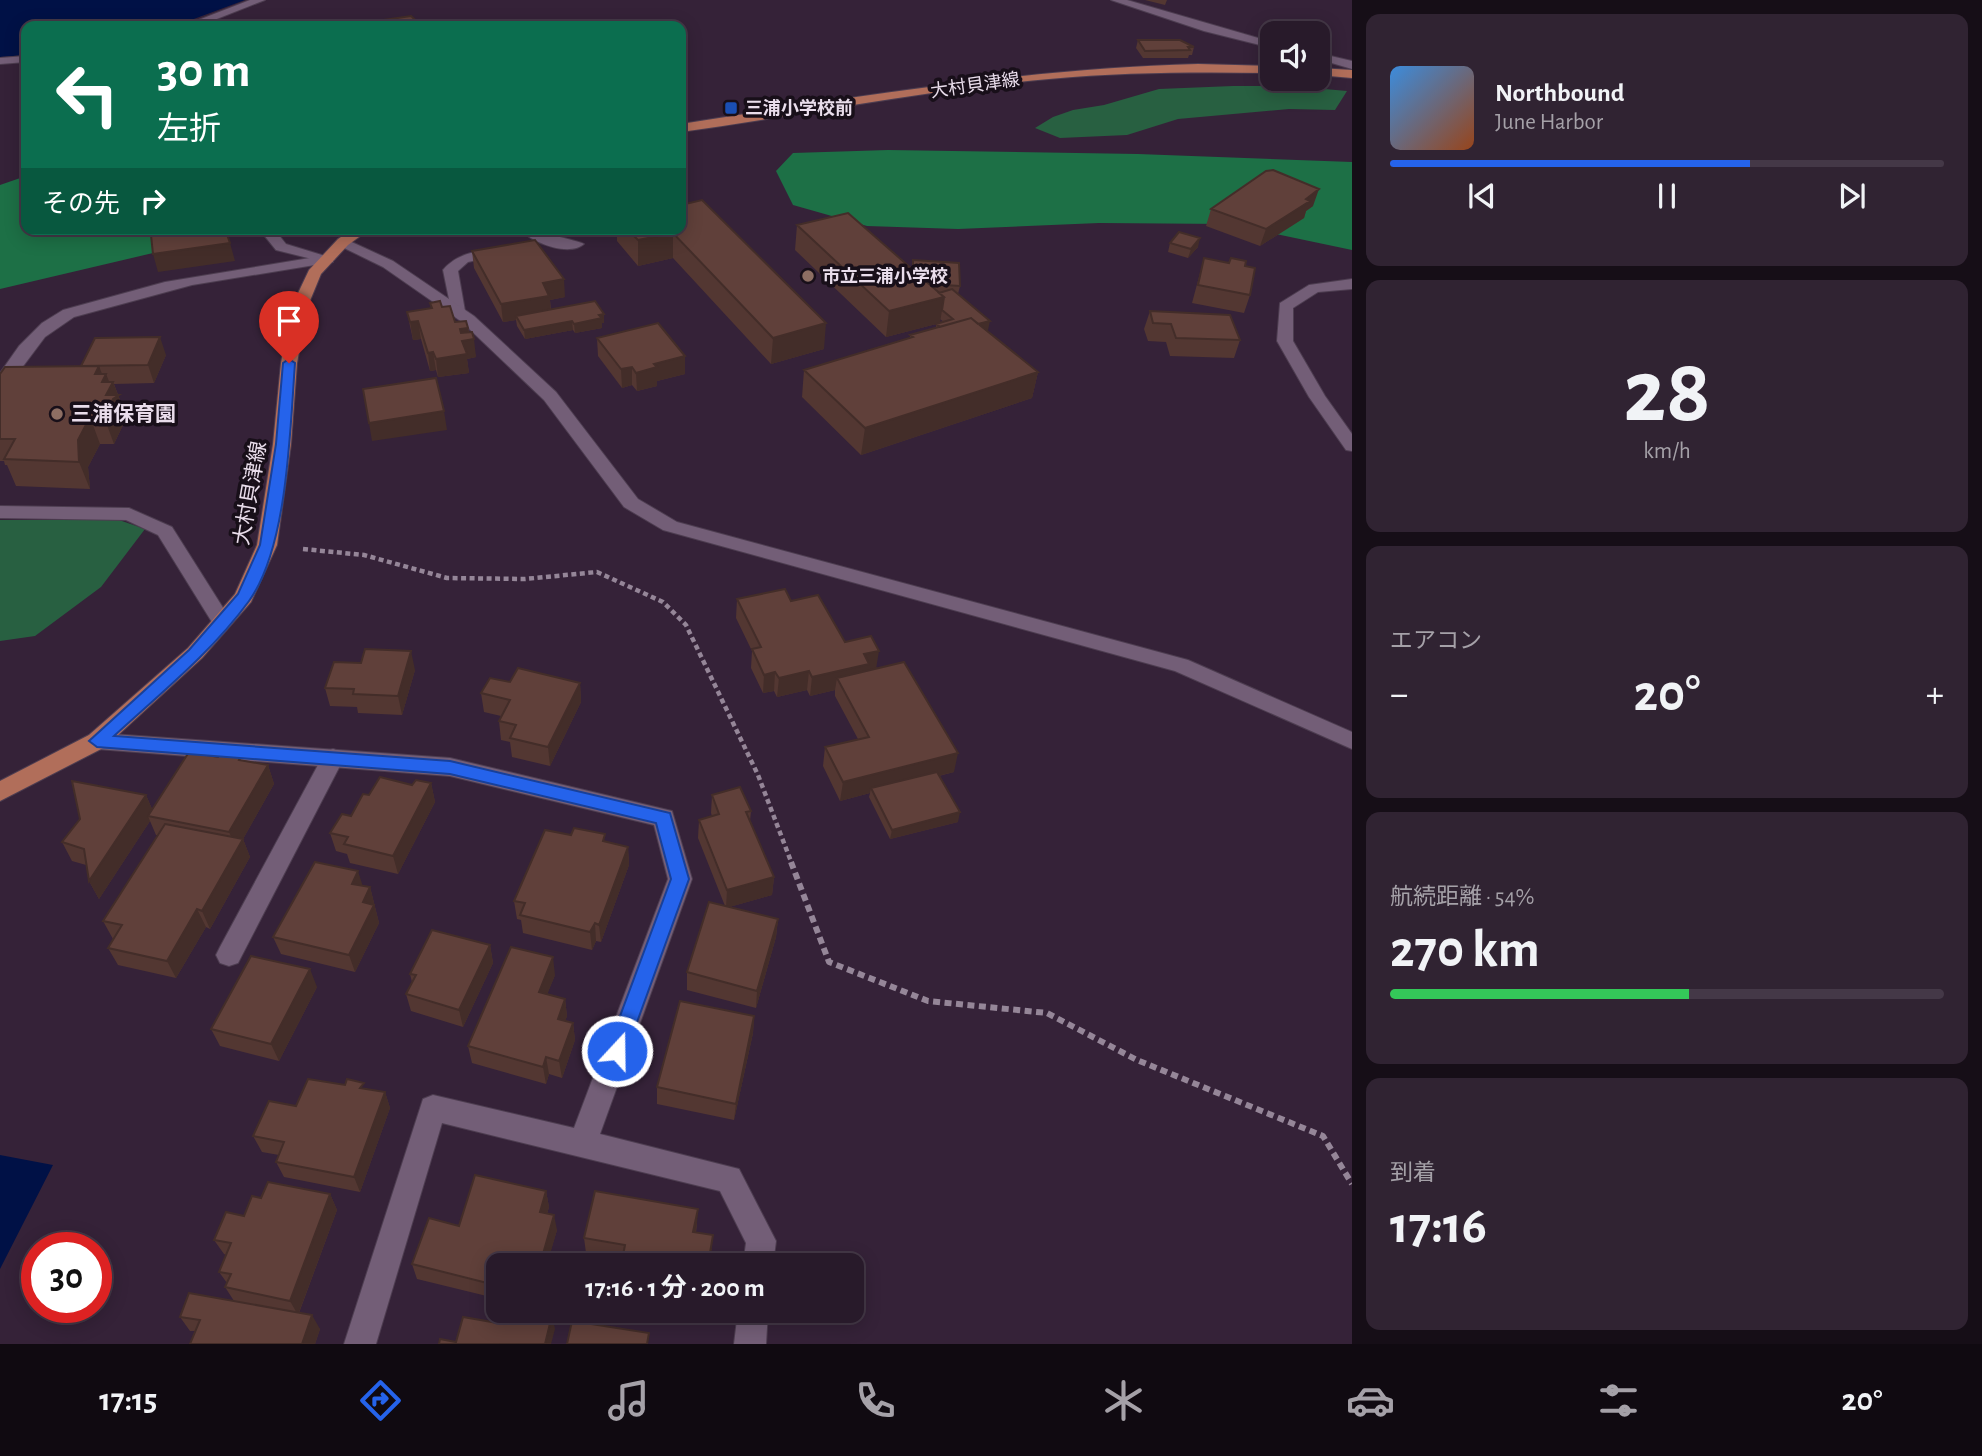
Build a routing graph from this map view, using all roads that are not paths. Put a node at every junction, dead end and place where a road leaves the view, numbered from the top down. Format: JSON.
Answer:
{"nodes":[{"id":1,"x":260,"y":0,"type":"edge"},
{"id":2,"x":1116,"y":0,"type":"edge"},
{"id":3,"x":203,"y":21,"type":"edge"},
{"id":4,"x":1260,"y":42,"type":"edge"},
{"id":5,"x":21,"y":59,"type":"edge"},
{"id":6,"x":1330,"y":59,"type":"edge"},
{"id":7,"x":0,"y":61,"type":"edge"},
{"id":8,"x":1352,"y":65,"type":"edge"},
{"id":9,"x":1260,"y":70,"type":"edge"},
{"id":10,"x":1330,"y":73,"type":"edge"},
{"id":11,"x":1352,"y":74,"type":"edge"},
{"id":12,"x":686,"y":125,"type":"edge"},
{"id":13,"x":271,"y":235,"type":"edge"},
{"id":14,"x":354,"y":235,"type":"edge"},
{"id":15,"x":536,"y":235,"type":"edge"},
{"id":16,"x":542,"y":239,"type":"junction"},
{"id":17,"x":344,"y":242,"type":"junction"},
{"id":18,"x":577,"y":244,"type":"dead end"},
{"id":19,"x":328,"y":259,"type":"junction"},
{"id":20,"x":1352,"y":284,"type":"edge"},
{"id":21,"x":457,"y":310,"type":"junction"},
{"id":22,"x":0,"y":385,"type":"edge"},
{"id":23,"x":1352,"y":446,"type":"edge"},
{"id":24,"x":0,"y":512,"type":"edge"},
{"id":25,"x":222,"y":622,"type":"junction"},
{"id":26,"x":97,"y":741,"type":"junction"},
{"id":27,"x":1352,"y":741,"type":"edge"},
{"id":28,"x":333,"y":758,"type":"junction"},
{"id":29,"x":0,"y":792,"type":"edge"},
{"id":30,"x":229,"y":955,"type":"dead end"},
{"id":31,"x":582,"y":1144,"type":"junction"},
{"id":32,"x":760,"y":1253,"type":"edge"},
{"id":33,"x":752,"y":1323,"type":"edge"},
{"id":34,"x":360,"y":1344,"type":"edge"},
{"id":35,"x":750,"y":1344,"type":"edge"}],
"edges":[{"from":1,"to":3,"type":"street"},
{"from":2,"to":4,"type":"street"},
{"from":5,"to":7,"type":"street"},
{"from":6,"to":8,"type":"street"},
{"from":9,"to":12,"type":"main road","name":"大村貝津線"},
{"from":10,"to":11,"type":"main road"},
{"from":13,"to":19,"type":"street"},
{"from":14,"to":17,"type":"main road","name":"大村貝津線"},
{"from":15,"to":16,"type":"street"},
{"from":16,"to":18,"type":"street"},
{"from":16,"to":21,"type":"street"},
{"from":17,"to":19,"type":"main road","name":"大村貝津線"},
{"from":17,"to":21,"type":"street"},
{"from":19,"to":22,"type":"street"},
{"from":19,"to":25,"type":"main road","name":"大村貝津線"},
{"from":20,"to":23,"type":"street"},
{"from":21,"to":27,"type":"street"},
{"from":24,"to":25,"type":"street"},
{"from":25,"to":26,"type":"main road","name":"大村貝津線"},
{"from":26,"to":28,"type":"street"},
{"from":26,"to":29,"type":"main road","name":"大村貝津線"},
{"from":28,"to":30,"type":"street"},
{"from":28,"to":31,"type":"street"},
{"from":31,"to":32,"type":"street"},
{"from":31,"to":34,"type":"street"},
{"from":33,"to":35,"type":"street"}]}
